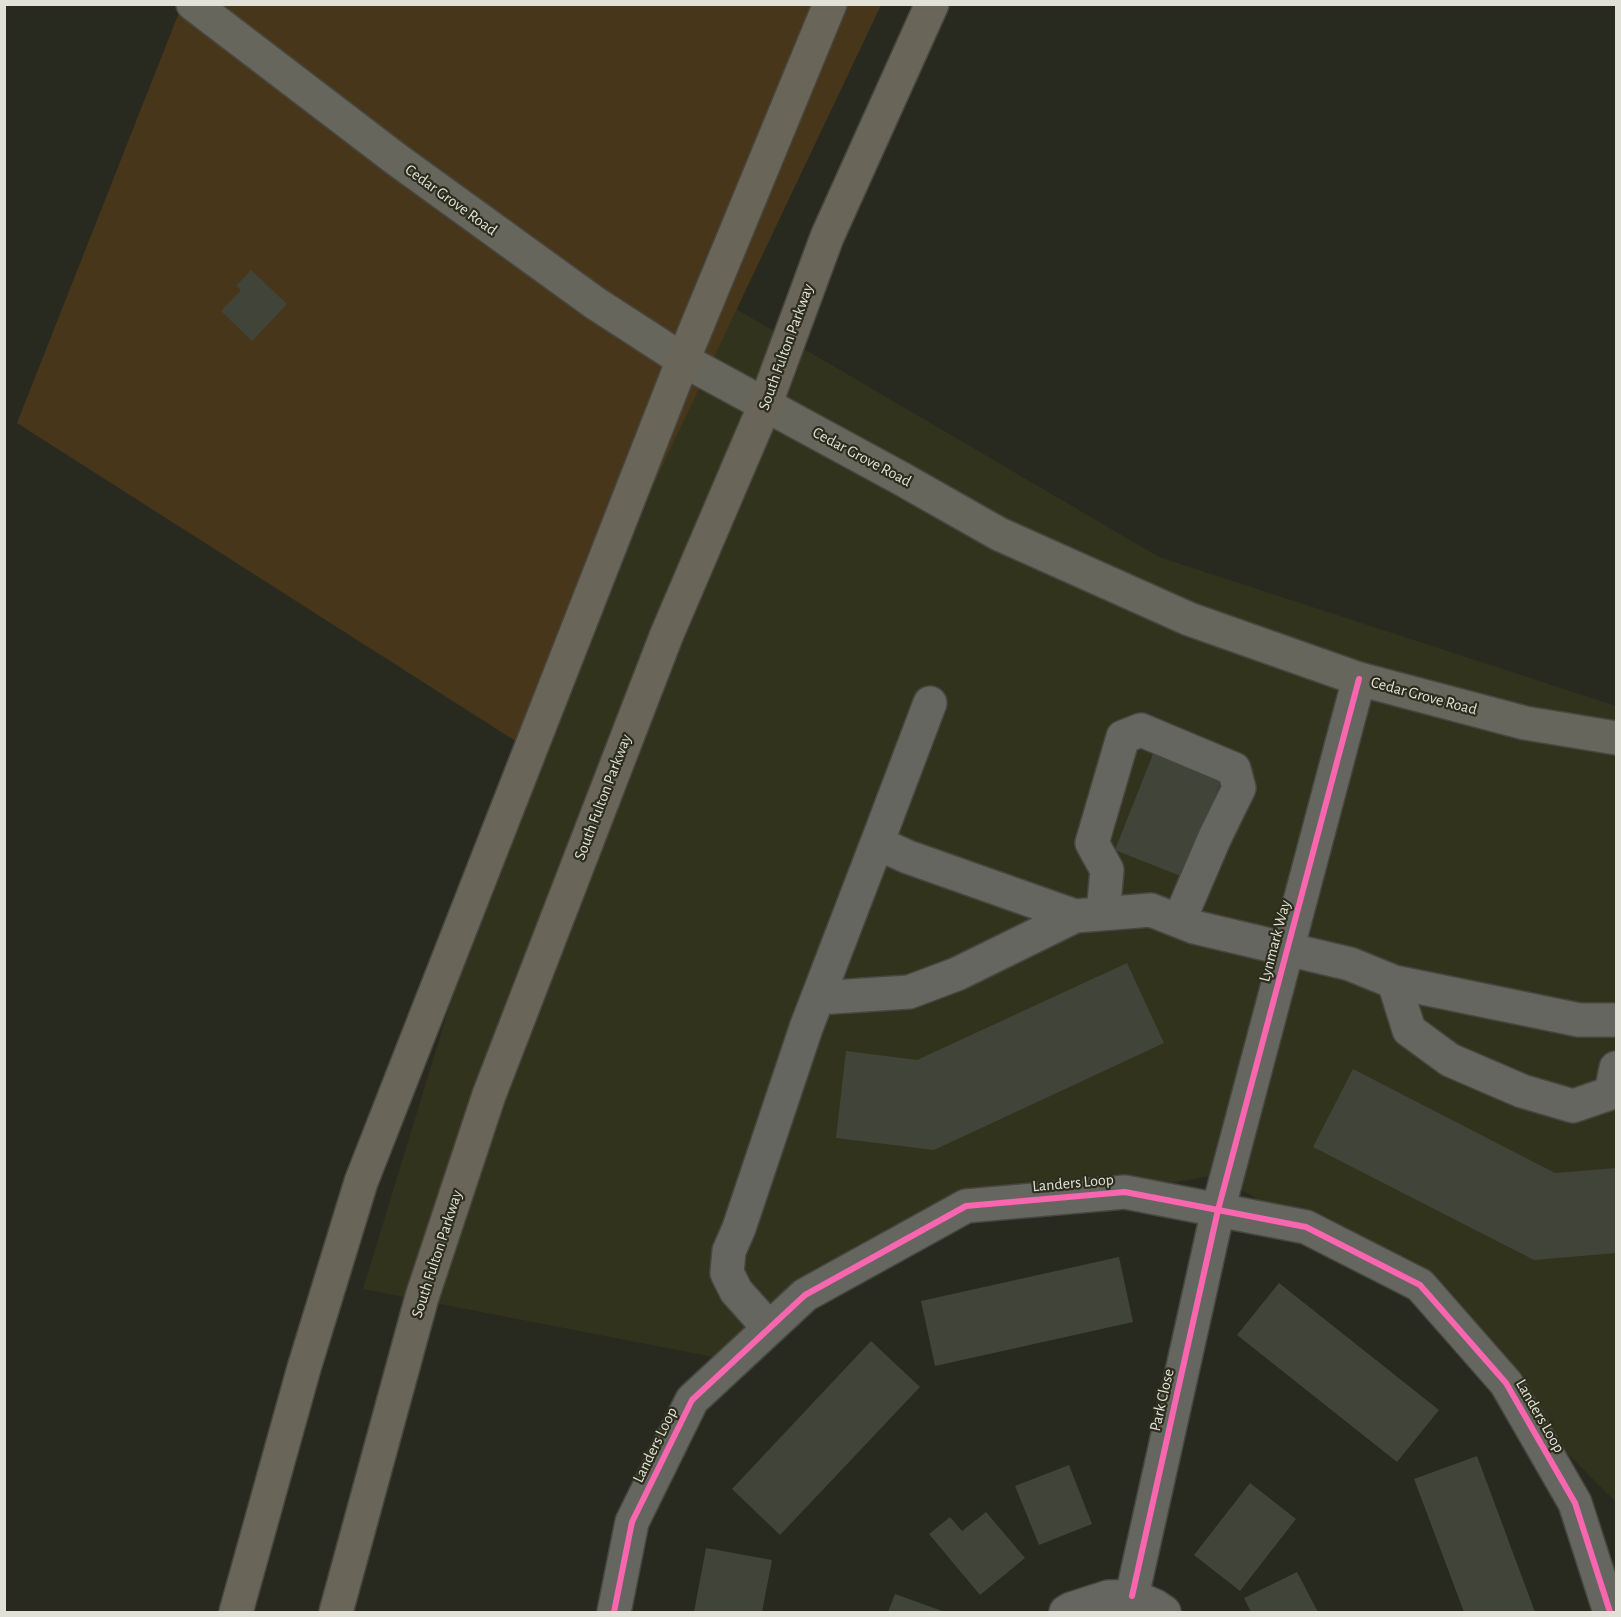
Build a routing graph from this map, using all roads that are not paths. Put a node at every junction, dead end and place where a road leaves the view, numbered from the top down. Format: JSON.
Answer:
{"nodes":[{"id":1,"x":193,"y":4,"type":"edge"},
{"id":2,"x":830,"y":4,"type":"edge"},
{"id":3,"x":932,"y":4,"type":"edge"},
{"id":4,"x":683,"y":360,"type":"junction"},
{"id":5,"x":765,"y":405,"type":"junction"},
{"id":6,"x":1359,"y":679,"type":"junction"},
{"id":7,"x":930,"y":703,"type":"dead end"},
{"id":8,"x":1617,"y":738,"type":"edge"},
{"id":9,"x":877,"y":843,"type":"junction"},
{"id":10,"x":1089,"y":914,"type":"junction"},
{"id":11,"x":1179,"y":921,"type":"junction"},
{"id":12,"x":1287,"y":948,"type":"junction"},
{"id":13,"x":1394,"y":982,"type":"junction"},
{"id":14,"x":818,"y":998,"type":"junction"},
{"id":15,"x":1617,"y":1020,"type":"edge"},
{"id":16,"x":1617,"y":1068,"type":"edge"},
{"id":17,"x":1218,"y":1210,"type":"junction"},
{"id":18,"x":769,"y":1328,"type":"junction"},
{"id":19,"x":1132,"y":1596,"type":"junction"},
{"id":20,"x":237,"y":1612,"type":"edge"},
{"id":21,"x":336,"y":1612,"type":"edge"},
{"id":22,"x":614,"y":1612,"type":"edge"},
{"id":23,"x":1066,"y":1612,"type":"edge"},
{"id":24,"x":1164,"y":1612,"type":"edge"},
{"id":25,"x":1610,"y":1612,"type":"edge"}],
"edges":[{"from":1,"to":4,"type":"main road","name":"Cedar Grove Road"},
{"from":2,"to":4,"type":"highway"},
{"from":3,"to":5,"type":"highway","name":"South Fulton Parkway"},
{"from":4,"to":5,"type":"main road","name":"Cedar Grove Road"},
{"from":4,"to":20,"type":"highway"},
{"from":5,"to":6,"type":"main road","name":"Cedar Grove Road"},
{"from":5,"to":21,"type":"highway","name":"South Fulton Parkway"},
{"from":6,"to":8,"type":"main road","name":"Cedar Grove Road"},
{"from":6,"to":12,"type":"street","name":"Lynmark Way"},
{"from":7,"to":9,"type":"street"},
{"from":9,"to":10,"type":"street"},
{"from":9,"to":14,"type":"street"},
{"from":10,"to":11,"type":"street"},
{"from":10,"to":11,"type":"street"},
{"from":10,"to":14,"type":"street"},
{"from":11,"to":12,"type":"street"},
{"from":12,"to":13,"type":"street"},
{"from":12,"to":17,"type":"street","name":"Lynmark Way"},
{"from":13,"to":15,"type":"street"},
{"from":13,"to":16,"type":"street"},
{"from":14,"to":18,"type":"street"},
{"from":17,"to":18,"type":"street","name":"Landers Loop"},
{"from":17,"to":19,"type":"street","name":"Park Close"},
{"from":17,"to":25,"type":"street","name":"Landers Loop"},
{"from":18,"to":22,"type":"street","name":"Landers Loop"},
{"from":19,"to":23,"type":"street"},
{"from":19,"to":24,"type":"street"}]}
